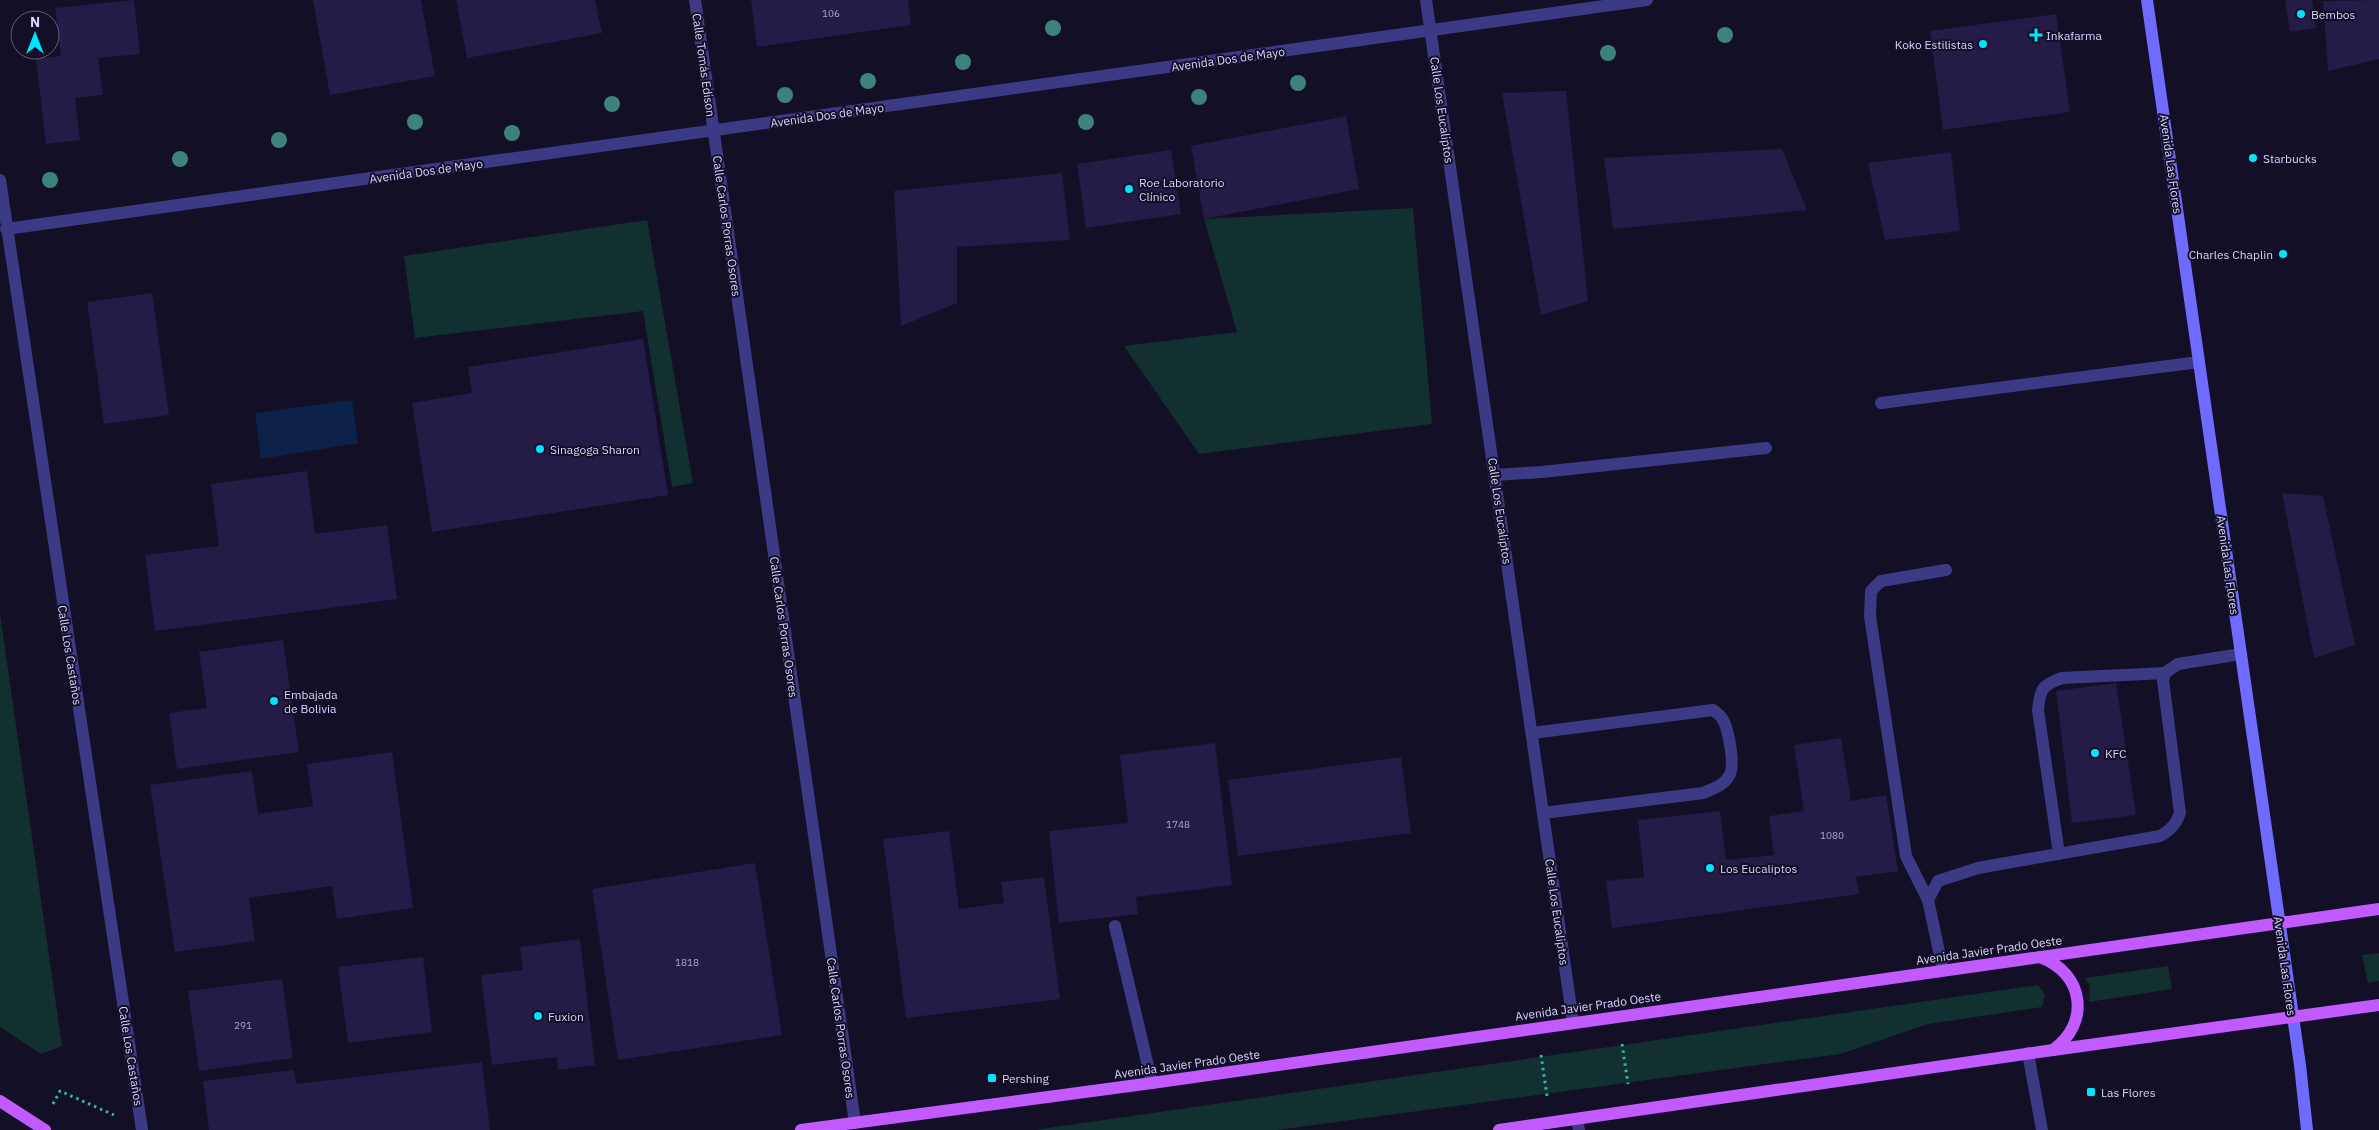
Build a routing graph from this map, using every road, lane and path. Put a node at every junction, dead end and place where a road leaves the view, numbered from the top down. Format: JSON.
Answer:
{"nodes":[{"id":1,"x":695,"y":0,"type":"edge"},
{"id":2,"x":1426,"y":0,"type":"edge"},
{"id":3,"x":1647,"y":0,"type":"edge"},
{"id":4,"x":2147,"y":0,"type":"edge"},
{"id":5,"x":1431,"y":30,"type":"junction"},
{"id":6,"x":714,"y":131,"type":"junction"},
{"id":7,"x":0,"y":180,"type":"edge"},
{"id":8,"x":6,"y":229,"type":"junction"},
{"id":9,"x":2199,"y":362,"type":"junction"},
{"id":10,"x":1881,"y":403,"type":"dead end"},
{"id":11,"x":1766,"y":448,"type":"dead end"},
{"id":12,"x":1494,"y":475,"type":"junction"},
{"id":13,"x":1946,"y":570,"type":"dead end"},
{"id":14,"x":2241,"y":654,"type":"junction"},
{"id":15,"x":2165,"y":673,"type":"junction"},
{"id":16,"x":1532,"y":733,"type":"junction"},
{"id":17,"x":1543,"y":813,"type":"junction"},
{"id":18,"x":2059,"y":854,"type":"junction"},
{"id":19,"x":1928,"y":900,"type":"junction"},
{"id":20,"x":2379,"y":909,"type":"edge"},
{"id":21,"x":2279,"y":923,"type":"junction"},
{"id":22,"x":1115,"y":926,"type":"dead end"},
{"id":23,"x":2040,"y":957,"type":"junction"},
{"id":24,"x":1943,"y":970,"type":"junction"},
{"id":25,"x":2379,"y":1005,"type":"edge"},
{"id":26,"x":1618,"y":1016,"type":"junction"},
{"id":27,"x":2293,"y":1018,"type":"junction"},
{"id":28,"x":1573,"y":1022,"type":"junction"},
{"id":29,"x":1536,"y":1027,"type":"junction"},
{"id":30,"x":2053,"y":1050,"type":"junction"},
{"id":31,"x":2028,"y":1053,"type":"junction"},
{"id":32,"x":1152,"y":1083,"type":"junction"},
{"id":33,"x":0,"y":1101,"type":"edge"},
{"id":34,"x":1633,"y":1111,"type":"junction"},
{"id":35,"x":855,"y":1123,"type":"junction"},
{"id":36,"x":1551,"y":1123,"type":"junction"},
{"id":37,"x":1578,"y":1124,"type":"edge"},
{"id":38,"x":42,"y":1129,"type":"edge"},
{"id":39,"x":142,"y":1129,"type":"edge"},
{"id":40,"x":801,"y":1130,"type":"edge"},
{"id":41,"x":1499,"y":1130,"type":"edge"},
{"id":42,"x":2042,"y":1130,"type":"edge"},
{"id":43,"x":2307,"y":1130,"type":"edge"}],
"edges":[{"from":1,"to":6,"type":"street","name":"Calle Tomás Edison"},
{"from":2,"to":5,"type":"street","name":"Calle Los Eucaliptos"},
{"from":3,"to":5,"type":"street","name":"Avenida Dos de Mayo"},
{"from":4,"to":9,"type":"main road","name":"Avenida Las Flores"},
{"from":5,"to":6,"type":"street","name":"Avenida Dos de Mayo"},
{"from":5,"to":12,"type":"street","name":"Calle Los Eucaliptos"},
{"from":6,"to":8,"type":"street","name":"Avenida Dos de Mayo"},
{"from":6,"to":35,"type":"street","name":"Calle Carlos Porras Osores"},
{"from":7,"to":8,"type":"street","name":"Calle Los Castaños"},
{"from":8,"to":39,"type":"street","name":"Calle Los Castaños"},
{"from":9,"to":10,"type":"street"},
{"from":9,"to":14,"type":"main road","name":"Avenida Las Flores"},
{"from":11,"to":12,"type":"street"},
{"from":12,"to":16,"type":"street","name":"Calle Los Eucaliptos"},
{"from":13,"to":19,"type":"street"},
{"from":14,"to":15,"type":"street"},
{"from":14,"to":21,"type":"main road","name":"Avenida Las Flores"},
{"from":15,"to":18,"type":"street"},
{"from":15,"to":18,"type":"street"},
{"from":16,"to":17,"type":"street","name":"Calle Los Eucaliptos"},
{"from":16,"to":17,"type":"street"},
{"from":17,"to":28,"type":"street","name":"Calle Los Eucaliptos"},
{"from":18,"to":19,"type":"street"},
{"from":19,"to":24,"type":"street"},
{"from":20,"to":21,"type":"main road","name":"Avenida Javier Prado Oeste"},
{"from":21,"to":23,"type":"main road","name":"Avenida Javier Prado Oeste"},
{"from":21,"to":27,"type":"main road","name":"Avenida Las Flores"},
{"from":22,"to":32,"type":"street"},
{"from":23,"to":24,"type":"main road","name":"Avenida Javier Prado Oeste"},
{"from":23,"to":30,"type":"main road"},
{"from":24,"to":26,"type":"main road","name":"Avenida Javier Prado Oeste"},
{"from":25,"to":27,"type":"main road"},
{"from":26,"to":28,"type":"main road","name":"Avenida Javier Prado Oeste"},
{"from":26,"to":34,"type":"path"},
{"from":27,"to":30,"type":"main road"},
{"from":27,"to":43,"type":"main road","name":"Avenida Las Flores"},
{"from":28,"to":29,"type":"main road","name":"Avenida Javier Prado Oeste"},
{"from":29,"to":32,"type":"main road","name":"Avenida Javier Prado Oeste"},
{"from":29,"to":36,"type":"path"},
{"from":30,"to":31,"type":"main road"},
{"from":31,"to":34,"type":"main road"},
{"from":31,"to":42,"type":"street"},
{"from":32,"to":35,"type":"main road","name":"Avenida Javier Prado Oeste"},
{"from":33,"to":38,"type":"main road"},
{"from":34,"to":37,"type":"main road"},
{"from":35,"to":40,"type":"main road","name":"Avenida Javier Prado Oeste"},
{"from":36,"to":37,"type":"main road"},
{"from":36,"to":41,"type":"main road"},
{"from":38,"to":39,"type":"path"}]}
